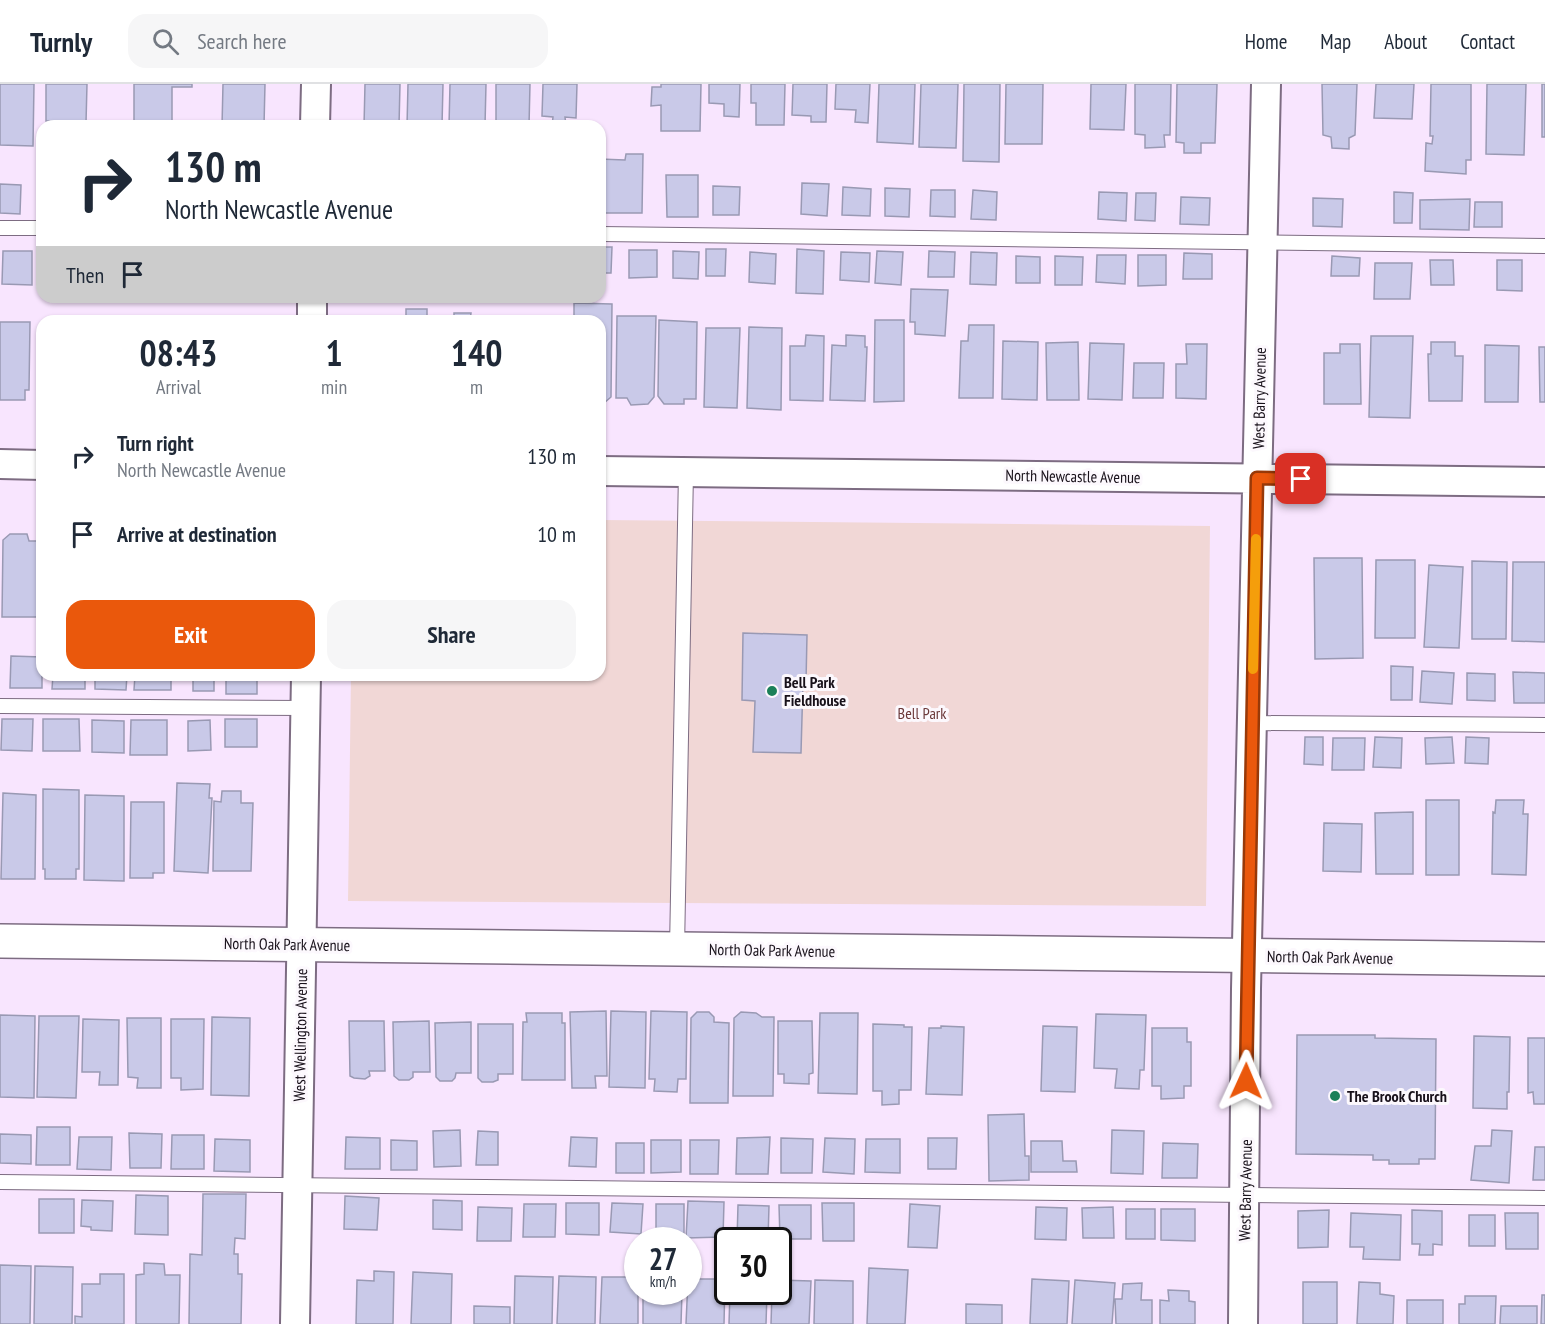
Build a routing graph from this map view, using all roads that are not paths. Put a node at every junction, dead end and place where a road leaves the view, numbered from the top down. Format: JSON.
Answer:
{"nodes":[{"id":1,"x":316,"y":84,"type":"edge"},
{"id":2,"x":1266,"y":84,"type":"edge"},
{"id":3,"x":315,"y":120,"type":"edge"},
{"id":4,"x":0,"y":228,"type":"edge"},
{"id":5,"x":36,"y":228,"type":"edge"},
{"id":6,"x":606,"y":234,"type":"edge"},
{"id":7,"x":1262,"y":243,"type":"junction"},
{"id":8,"x":1545,"y":246,"type":"edge"},
{"id":9,"x":0,"y":464,"type":"edge"},
{"id":10,"x":36,"y":465,"type":"edge"},
{"id":11,"x":606,"y":471,"type":"edge"},
{"id":12,"x":687,"y":472,"type":"junction"},
{"id":13,"x":1257,"y":478,"type":"junction"},
{"id":14,"x":1545,"y":482,"type":"edge"},
{"id":15,"x":306,"y":681,"type":"edge"},
{"id":16,"x":0,"y":706,"type":"edge"},
{"id":17,"x":306,"y":708,"type":"junction"},
{"id":18,"x":1252,"y":723,"type":"junction"},
{"id":19,"x":1545,"y":725,"type":"edge"},
{"id":20,"x":0,"y":941,"type":"edge"},
{"id":21,"x":302,"y":944,"type":"junction"},
{"id":22,"x":677,"y":949,"type":"junction"},
{"id":23,"x":1248,"y":956,"type":"junction"},
{"id":24,"x":1545,"y":959,"type":"edge"},
{"id":25,"x":0,"y":1182,"type":"edge"},
{"id":26,"x":298,"y":1185,"type":"junction"},
{"id":27,"x":1245,"y":1195,"type":"junction"},
{"id":28,"x":1545,"y":1198,"type":"edge"},
{"id":29,"x":295,"y":1324,"type":"edge"},
{"id":30,"x":1243,"y":1324,"type":"edge"}],
"edges":[{"from":1,"to":3,"type":"street"},
{"from":2,"to":7,"type":"street","name":"West Barry Avenue"},
{"from":4,"to":5,"type":"lane"},
{"from":6,"to":7,"type":"lane"},
{"from":7,"to":8,"type":"lane"},
{"from":7,"to":13,"type":"street","name":"West Barry Avenue"},
{"from":9,"to":10,"type":"street"},
{"from":11,"to":12,"type":"street","name":"North Newcastle Avenue"},
{"from":12,"to":13,"type":"street","name":"North Newcastle Avenue"},
{"from":12,"to":22,"type":"lane"},
{"from":13,"to":14,"type":"street","name":"North Newcastle Avenue"},
{"from":13,"to":18,"type":"street","name":"West Barry Avenue"},
{"from":15,"to":17,"type":"street","name":"West Wellington Avenue"},
{"from":16,"to":17,"type":"lane"},
{"from":17,"to":21,"type":"street","name":"West Wellington Avenue"},
{"from":18,"to":19,"type":"lane"},
{"from":18,"to":23,"type":"street","name":"West Barry Avenue"},
{"from":20,"to":21,"type":"street","name":"North Oak Park Avenue"},
{"from":21,"to":22,"type":"street","name":"North Oak Park Avenue"},
{"from":21,"to":26,"type":"street","name":"West Wellington Avenue"},
{"from":22,"to":23,"type":"street","name":"North Oak Park Avenue"},
{"from":23,"to":24,"type":"street","name":"North Oak Park Avenue"},
{"from":23,"to":27,"type":"street","name":"West Barry Avenue"},
{"from":25,"to":26,"type":"lane"},
{"from":26,"to":27,"type":"lane"},
{"from":26,"to":29,"type":"street","name":"West Wellington Avenue"},
{"from":27,"to":28,"type":"lane"},
{"from":27,"to":30,"type":"street","name":"West Barry Avenue"}]}
